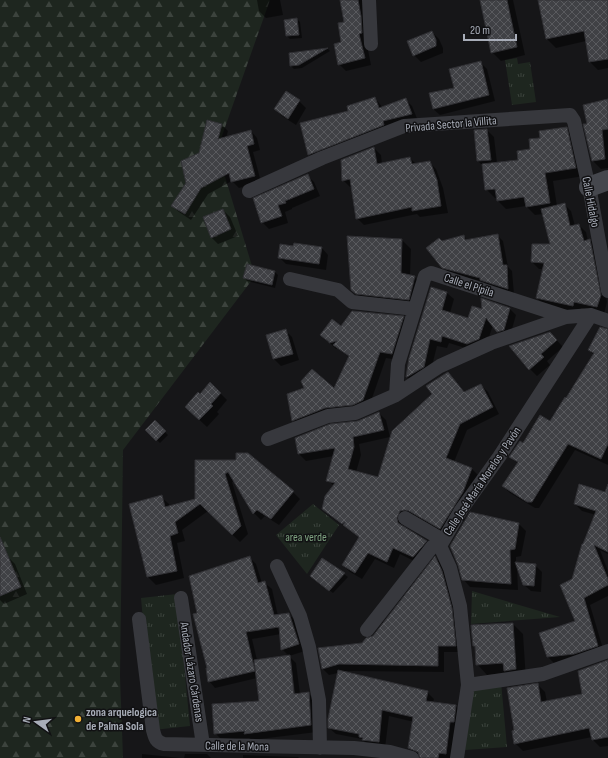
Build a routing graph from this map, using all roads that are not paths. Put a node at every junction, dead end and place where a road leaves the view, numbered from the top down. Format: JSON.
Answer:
{"nodes":[{"id":1,"x":369,"y":0,"type":"edge"},
{"id":2,"x":372,"y":44,"type":"dead end"},
{"id":3,"x":570,"y":115,"type":"joint"},
{"id":4,"x":608,"y":180,"type":"edge"},
{"id":5,"x":589,"y":187,"type":"junction"},
{"id":6,"x":249,"y":191,"type":"dead end"},
{"id":7,"x":290,"y":280,"type":"dead end"},
{"id":8,"x":608,"y":291,"type":"edge"},
{"id":9,"x":415,"y":308,"type":"junction"},
{"id":10,"x":591,"y":315,"type":"junction"},
{"id":11,"x":566,"y":317,"type":"junction"},
{"id":12,"x":608,"y":322,"type":"edge"},
{"id":13,"x":396,"y":395,"type":"junction"},
{"id":14,"x":268,"y":439,"type":"dead end"},
{"id":15,"x":405,"y":518,"type":"dead end"},
{"id":16,"x":441,"y":543,"type":"junction"},
{"id":17,"x":277,"y":566,"type":"dead end"},
{"id":18,"x":181,"y":598,"type":"dead end"},
{"id":19,"x":139,"y":619,"type":"dead end"},
{"id":20,"x":367,"y":630,"type":"dead end"},
{"id":21,"x":608,"y":651,"type":"edge"},
{"id":22,"x":468,"y":685,"type":"junction"},
{"id":23,"x":203,"y":745,"type":"junction"},
{"id":24,"x":320,"y":748,"type":"junction"},
{"id":25,"x":221,"y":752,"type":"edge"},
{"id":26,"x":412,"y":758,"type":"edge"},
{"id":27,"x":457,"y":758,"type":"edge"}],
"edges":[{"from":1,"to":2,"type":"street"},
{"from":3,"to":5,"type":"street","name":"Calle Hidalgo"},
{"from":3,"to":6,"type":"street","name":"Privada Sector la Villita"},
{"from":4,"to":5,"type":"street"},
{"from":5,"to":8,"type":"street","name":"Calle Hidalgo"},
{"from":7,"to":9,"type":"street"},
{"from":9,"to":11,"type":"street","name":"Calle el Pípila"},
{"from":9,"to":13,"type":"street","name":"Calle el Pípila"},
{"from":10,"to":11,"type":"street","name":"Calle el Pípila"},
{"from":10,"to":12,"type":"street","name":"Calle el Pípila"},
{"from":10,"to":16,"type":"street","name":"Calle José María Morelos y Pavón"},
{"from":11,"to":13,"type":"street"},
{"from":13,"to":14,"type":"street"},
{"from":15,"to":16,"type":"street"},
{"from":16,"to":20,"type":"street"},
{"from":16,"to":22,"type":"street","name":"Calle José María Morelos y Pavón"},
{"from":17,"to":24,"type":"street"},
{"from":18,"to":23,"type":"street","name":"Andador Lázaro Cárdenas"},
{"from":19,"to":23,"type":"street","name":"Calle de la Mona"},
{"from":21,"to":22,"type":"street"},
{"from":22,"to":27,"type":"street","name":"Calle José María Morelos y Pavón"},
{"from":23,"to":25,"type":"street","name":"Calle de la Mona"},
{"from":24,"to":25,"type":"street","name":"Calle de la Mona"},
{"from":24,"to":26,"type":"street","name":"Calle de la Mona"}]}
